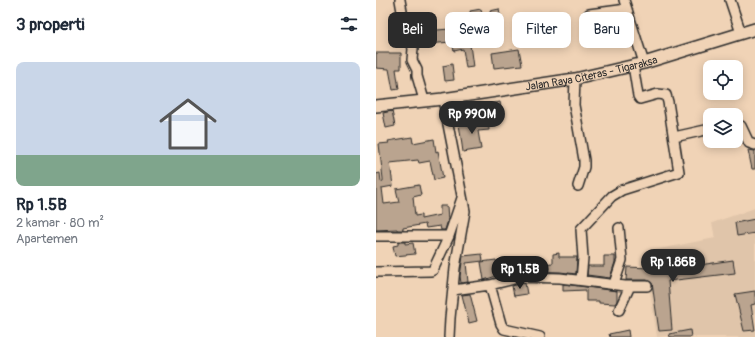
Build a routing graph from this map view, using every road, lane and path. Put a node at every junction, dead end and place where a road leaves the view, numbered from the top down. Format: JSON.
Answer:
{"nodes":[{"id":1,"x":400,"y":0,"type":"edge"},
{"id":2,"x":730,"y":0,"type":"edge"},
{"id":3,"x":626,"y":4,"type":"edge"},
{"id":4,"x":596,"y":12,"type":"edge"},
{"id":5,"x":755,"y":29,"type":"edge"},
{"id":6,"x":741,"y":33,"type":"junction"},
{"id":7,"x":644,"y":62,"type":"junction"},
{"id":8,"x":633,"y":65,"type":"junction"},
{"id":9,"x":575,"y":79,"type":"junction"},
{"id":10,"x":442,"y":99,"type":"junction"},
{"id":11,"x":424,"y":100,"type":"junction"},
{"id":12,"x":376,"y":106,"type":"edge"},
{"id":13,"x":743,"y":130,"type":"edge"},
{"id":14,"x":703,"y":131,"type":"edge"},
{"id":15,"x":674,"y":137,"type":"junction"},
{"id":16,"x":755,"y":145,"type":"edge"},
{"id":17,"x":578,"y":186,"type":"dead end"},
{"id":18,"x":462,"y":197,"type":"junction"},
{"id":19,"x":619,"y":228,"type":"dead end"},
{"id":20,"x":376,"y":236,"type":"edge"},
{"id":21,"x":449,"y":236,"type":"junction"},
{"id":22,"x":376,"y":272,"type":"edge"},
{"id":23,"x":581,"y":280,"type":"junction"},
{"id":24,"x":614,"y":284,"type":"junction"},
{"id":25,"x":490,"y":285,"type":"junction"},
{"id":26,"x":630,"y":286,"type":"junction"},
{"id":27,"x":647,"y":286,"type":"dead end"},
{"id":28,"x":453,"y":290,"type":"junction"},
{"id":29,"x":619,"y":310,"type":"dead end"},
{"id":30,"x":449,"y":337,"type":"edge"},
{"id":31,"x":540,"y":337,"type":"edge"}],
"edges":[{"from":1,"to":11,"type":"street"},
{"from":2,"to":6,"type":"street"},
{"from":3,"to":4,"type":"street"},
{"from":3,"to":7,"type":"street"},
{"from":5,"to":6,"type":"main road","name":"Jalan Raya Citeras - Tigaraksa"},
{"from":6,"to":7,"type":"main road","name":"Jalan Raya Citeras - Tigaraksa"},
{"from":7,"to":8,"type":"main road","name":"Jalan Raya Citeras - Tigaraksa"},
{"from":8,"to":9,"type":"main road","name":"Jalan Raya Citeras - Tigaraksa"},
{"from":8,"to":15,"type":"street"},
{"from":9,"to":10,"type":"main road","name":"Jalan Raya Citeras - Tigaraksa"},
{"from":9,"to":17,"type":"street"},
{"from":10,"to":11,"type":"main road","name":"Jalan Raya Citeras - Tigaraksa"},
{"from":10,"to":18,"type":"street"},
{"from":11,"to":12,"type":"main road","name":"Jalan Raya Citeras - Tigaraksa"},
{"from":13,"to":16,"type":"street"},
{"from":14,"to":15,"type":"street"},
{"from":15,"to":23,"type":"street"},
{"from":18,"to":21,"type":"street"},
{"from":18,"to":28,"type":"street"},
{"from":19,"to":24,"type":"street"},
{"from":20,"to":21,"type":"street"},
{"from":21,"to":22,"type":"street"},
{"from":23,"to":24,"type":"street"},
{"from":23,"to":25,"type":"street"},
{"from":24,"to":26,"type":"street"},
{"from":25,"to":28,"type":"street"},
{"from":25,"to":31,"type":"street"},
{"from":26,"to":27,"type":"street"},
{"from":26,"to":29,"type":"street"},
{"from":28,"to":30,"type":"street"}]}
